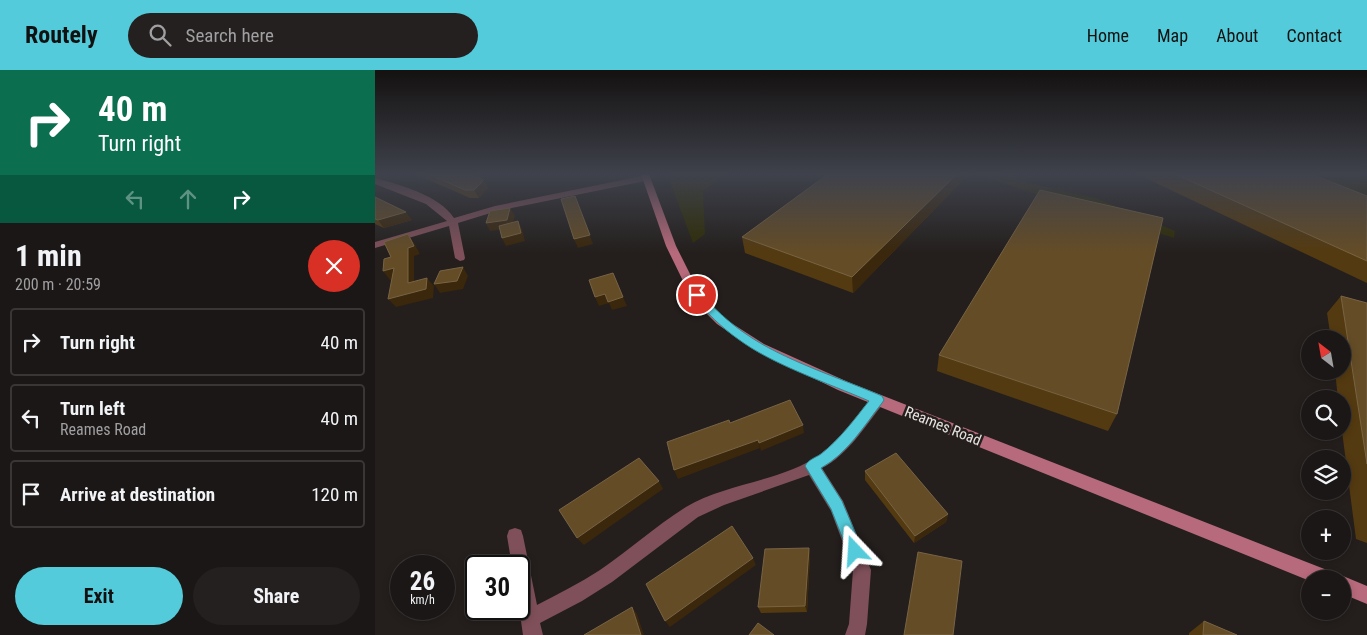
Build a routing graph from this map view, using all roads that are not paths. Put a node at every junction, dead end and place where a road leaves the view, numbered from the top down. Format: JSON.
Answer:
{"nodes":[{"id":1,"x":424,"y":200,"type":"edge"},
{"id":2,"x":535,"y":200,"type":"edge"},
{"id":3,"x":655,"y":200,"type":"edge"},
{"id":4,"x":452,"y":221,"type":"junction"},
{"id":5,"x":375,"y":245,"type":"edge"},
{"id":6,"x":460,"y":258,"type":"dead end"},
{"id":7,"x":878,"y":400,"type":"junction"},
{"id":8,"x":812,"y":466,"type":"junction"},
{"id":9,"x":515,"y":536,"type":"dead end"},
{"id":10,"x":1304,"y":570,"type":"edge"},
{"id":11,"x":1351,"y":588,"type":"edge"},
{"id":12,"x":1367,"y":595,"type":"edge"},
{"id":13,"x":531,"y":626,"type":"edge"},
{"id":14,"x":855,"y":635,"type":"edge"}],
"edges":[{"from":1,"to":4,"type":"street"},
{"from":2,"to":4,"type":"street"},
{"from":3,"to":7,"type":"main road","name":"Reames Road"},
{"from":4,"to":5,"type":"street"},
{"from":4,"to":6,"type":"street"},
{"from":7,"to":8,"type":"street"},
{"from":7,"to":10,"type":"main road","name":"Reames Road"},
{"from":8,"to":13,"type":"street"},
{"from":8,"to":14,"type":"street"},
{"from":9,"to":13,"type":"street"},
{"from":11,"to":12,"type":"main road"}]}
